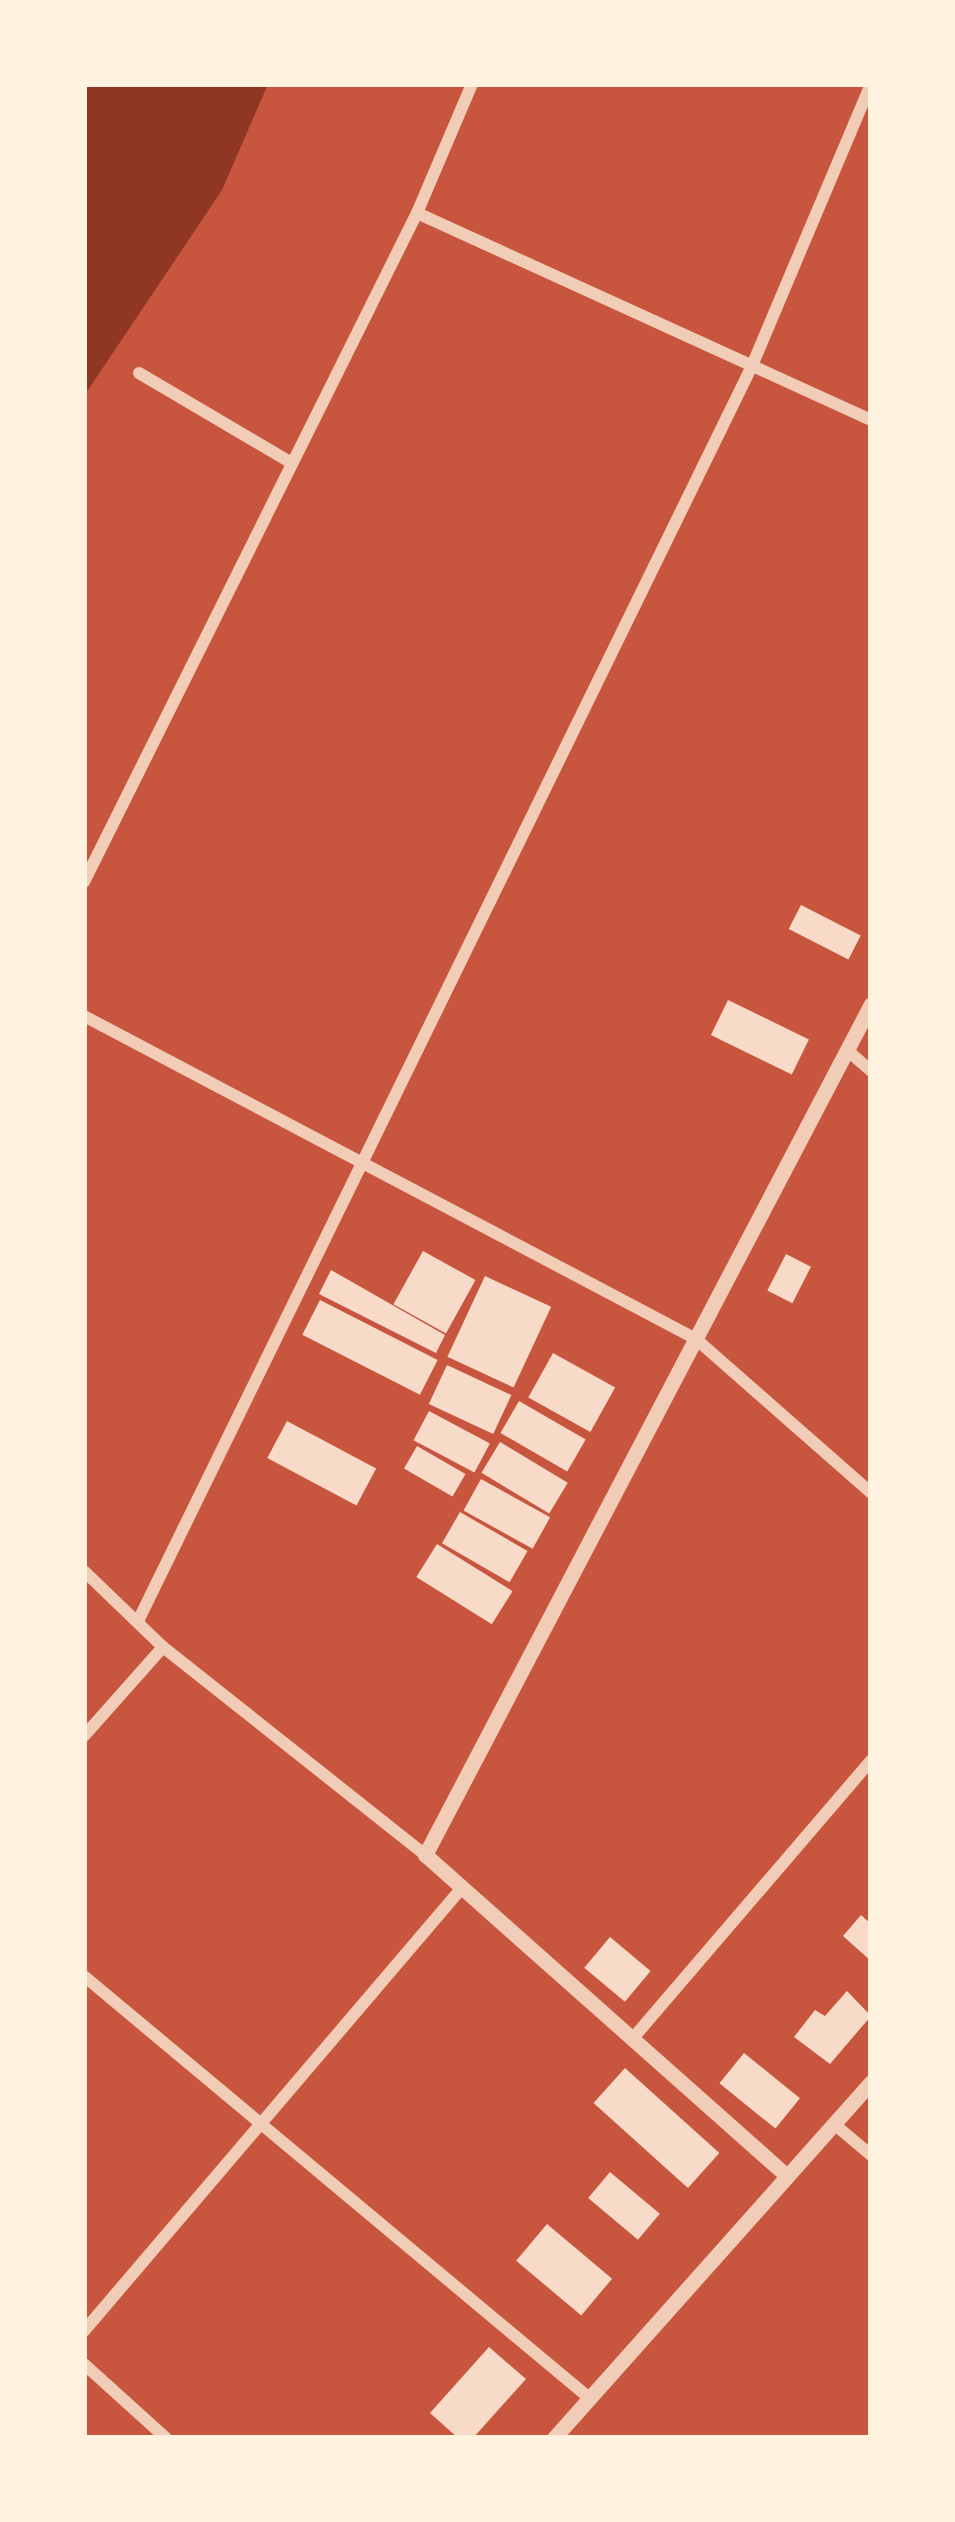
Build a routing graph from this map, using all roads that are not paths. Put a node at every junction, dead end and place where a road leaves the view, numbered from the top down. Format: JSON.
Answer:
{"nodes":[{"id":1,"x":472,"y":84,"type":"edge"},
{"id":2,"x":871,"y":84,"type":"edge"},
{"id":3,"x":867,"y":106,"type":"edge"},
{"id":4,"x":417,"y":213,"type":"junction"},
{"id":5,"x":751,"y":368,"type":"junction"},
{"id":6,"x":139,"y":373,"type":"dead end"},
{"id":7,"x":871,"y":420,"type":"edge"},
{"id":8,"x":292,"y":463,"type":"junction"},
{"id":9,"x":84,"y":882,"type":"edge"},
{"id":10,"x":871,"y":1004,"type":"edge"},
{"id":11,"x":84,"y":1016,"type":"edge"},
{"id":12,"x":847,"y":1050,"type":"junction"},
{"id":13,"x":871,"y":1071,"type":"edge"},
{"id":14,"x":356,"y":1165,"type":"junction"},
{"id":15,"x":696,"y":1339,"type":"junction"},
{"id":16,"x":871,"y":1493,"type":"edge"},
{"id":17,"x":84,"y":1570,"type":"edge"},
{"id":18,"x":139,"y":1619,"type":"junction"},
{"id":19,"x":163,"y":1647,"type":"junction"},
{"id":20,"x":84,"y":1736,"type":"edge"},
{"id":21,"x":871,"y":1760,"type":"edge"},
{"id":22,"x":425,"y":1856,"type":"junction"},
{"id":23,"x":461,"y":1889,"type":"junction"},
{"id":24,"x":84,"y":1976,"type":"edge"},
{"id":25,"x":634,"y":2037,"type":"junction"},
{"id":26,"x":871,"y":2082,"type":"edge"},
{"id":27,"x":266,"y":2122,"type":"junction"},
{"id":28,"x":834,"y":2124,"type":"junction"},
{"id":29,"x":871,"y":2155,"type":"edge"},
{"id":30,"x":787,"y":2176,"type":"junction"},
{"id":31,"x":84,"y":2331,"type":"edge"},
{"id":32,"x":84,"y":2364,"type":"edge"},
{"id":33,"x":588,"y":2397,"type":"junction"},
{"id":34,"x":166,"y":2438,"type":"edge"},
{"id":35,"x":554,"y":2438,"type":"edge"}],
"edges":[{"from":1,"to":4,"type":"street"},
{"from":2,"to":3,"type":"street"},
{"from":3,"to":5,"type":"street"},
{"from":4,"to":5,"type":"street"},
{"from":4,"to":8,"type":"street"},
{"from":5,"to":7,"type":"street"},
{"from":5,"to":14,"type":"street"},
{"from":6,"to":8,"type":"street"},
{"from":8,"to":9,"type":"street"},
{"from":10,"to":12,"type":"street"},
{"from":11,"to":14,"type":"street"},
{"from":12,"to":13,"type":"street"},
{"from":12,"to":15,"type":"street"},
{"from":14,"to":15,"type":"street"},
{"from":14,"to":18,"type":"street"},
{"from":15,"to":16,"type":"street"},
{"from":15,"to":22,"type":"street"},
{"from":17,"to":18,"type":"street"},
{"from":18,"to":19,"type":"street"},
{"from":19,"to":20,"type":"street"},
{"from":19,"to":22,"type":"street"},
{"from":21,"to":25,"type":"street"},
{"from":22,"to":23,"type":"street"},
{"from":23,"to":25,"type":"street"},
{"from":23,"to":27,"type":"street"},
{"from":24,"to":27,"type":"street"},
{"from":25,"to":30,"type":"street"},
{"from":26,"to":28,"type":"street"},
{"from":27,"to":31,"type":"street"},
{"from":27,"to":33,"type":"street"},
{"from":28,"to":29,"type":"street"},
{"from":28,"to":30,"type":"street"},
{"from":30,"to":33,"type":"street"},
{"from":32,"to":34,"type":"street"},
{"from":33,"to":35,"type":"street"}]}
